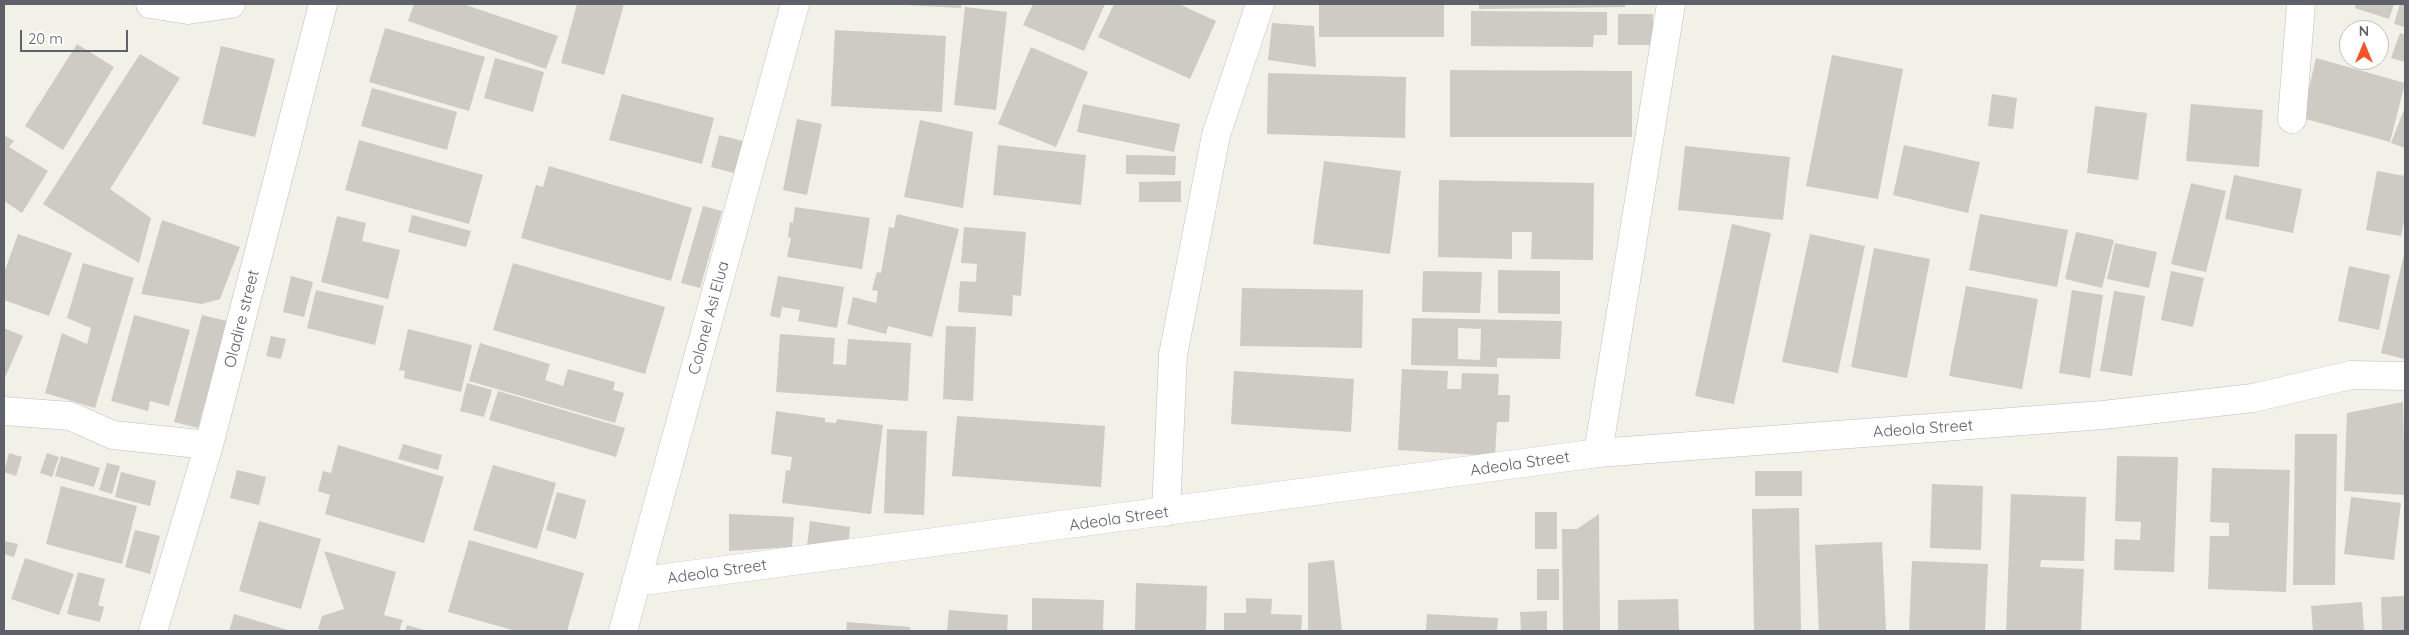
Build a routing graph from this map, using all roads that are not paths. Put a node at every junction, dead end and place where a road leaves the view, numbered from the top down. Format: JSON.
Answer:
{"nodes":[{"id":1,"x":150,"y":4,"type":"edge"},
{"id":2,"x":231,"y":4,"type":"edge"},
{"id":3,"x":323,"y":4,"type":"edge"},
{"id":4,"x":795,"y":4,"type":"edge"},
{"id":5,"x":1260,"y":4,"type":"edge"},
{"id":6,"x":1672,"y":4,"type":"edge"},
{"id":7,"x":2301,"y":4,"type":"edge"},
{"id":8,"x":2292,"y":119,"type":"dead end"},
{"id":9,"x":2405,"y":376,"type":"edge"},
{"id":10,"x":4,"y":411,"type":"edge"},
{"id":11,"x":209,"y":445,"type":"junction"},
{"id":12,"x":1598,"y":453,"type":"junction"},
{"id":13,"x":1166,"y":512,"type":"junction"},
{"id":14,"x":636,"y":582,"type":"junction"},
{"id":15,"x":153,"y":631,"type":"edge"},
{"id":16,"x":623,"y":631,"type":"edge"}],
"edges":[{"from":1,"to":2,"type":"street"},
{"from":3,"to":11,"type":"street","name":"Oladire street"},
{"from":4,"to":14,"type":"street","name":"Colonel Asi Elua"},
{"from":5,"to":13,"type":"street"},
{"from":6,"to":12,"type":"street"},
{"from":7,"to":8,"type":"street"},
{"from":9,"to":12,"type":"street","name":"Adeola Street"},
{"from":10,"to":11,"type":"street"},
{"from":11,"to":15,"type":"street","name":"Oladire street"},
{"from":12,"to":13,"type":"street","name":"Adeola Street"},
{"from":13,"to":14,"type":"street","name":"Adeola Street"},
{"from":14,"to":16,"type":"street","name":"Colonel Asi Elua"}]}
